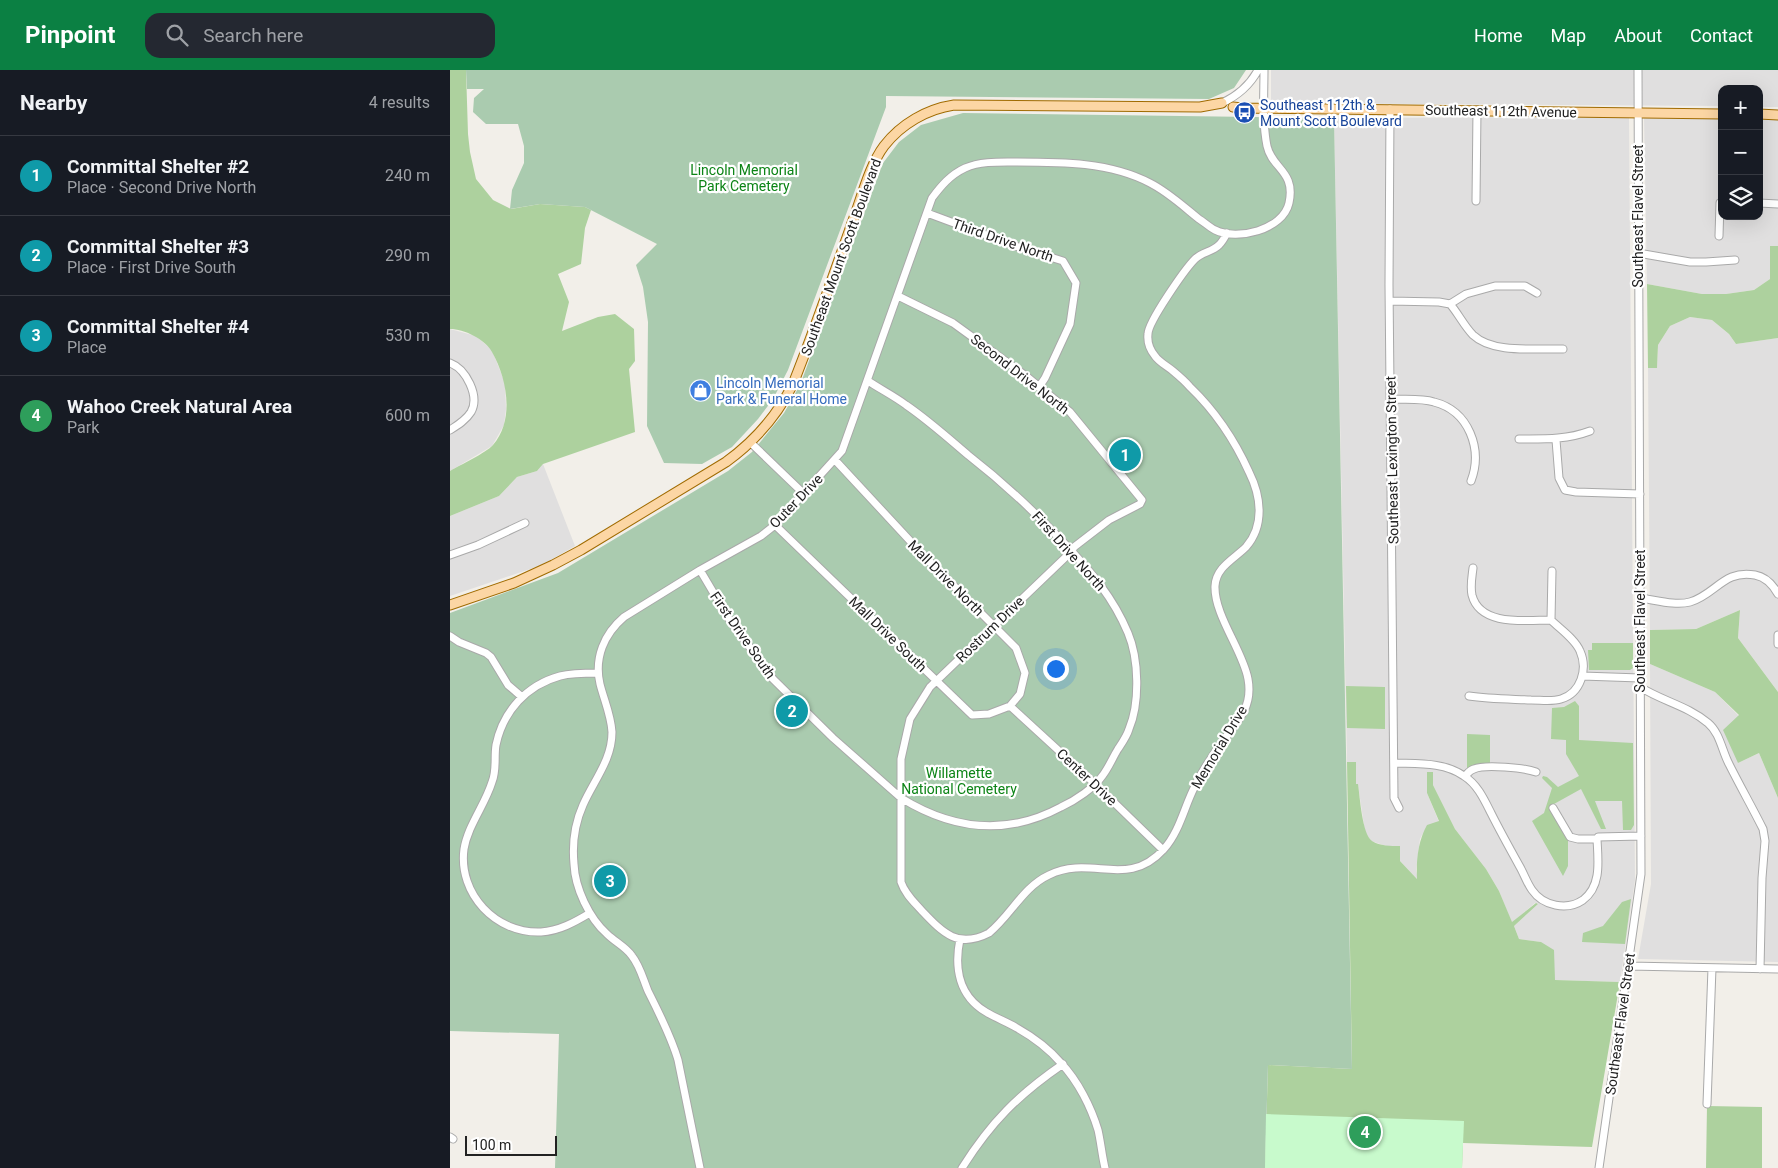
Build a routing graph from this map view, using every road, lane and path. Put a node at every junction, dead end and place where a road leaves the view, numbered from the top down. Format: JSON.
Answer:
{"nodes":[{"id":1,"x":1258,"y":70,"type":"edge"},
{"id":2,"x":1264,"y":70,"type":"edge"},
{"id":3,"x":1638,"y":70,"type":"edge"},
{"id":4,"x":1222,"y":103,"type":"junction"},
{"id":5,"x":1234,"y":106,"type":"joint"},
{"id":6,"x":1264,"y":108,"type":"junction"},
{"id":7,"x":1390,"y":109,"type":"junction"},
{"id":8,"x":1478,"y":110,"type":"junction"},
{"id":9,"x":1638,"y":112,"type":"junction"},
{"id":10,"x":1718,"y":114,"type":"edge"},
{"id":11,"x":1763,"y":114,"type":"edge"},
{"id":12,"x":1778,"y":115,"type":"edge"},
{"id":13,"x":1476,"y":201,"type":"dead end"},
{"id":14,"x":1763,"y":203,"type":"edge"},
{"id":15,"x":1778,"y":204,"type":"edge"},
{"id":16,"x":927,"y":213,"type":"junction"},
{"id":17,"x":1720,"y":220,"type":"edge"},
{"id":18,"x":1227,"y":233,"type":"junction"},
{"id":19,"x":1719,"y":236,"type":"dead end"},
{"id":20,"x":1638,"y":253,"type":"junction"},
{"id":21,"x":1735,"y":260,"type":"dead end"},
{"id":22,"x":1536,"y":293,"type":"dead end"},
{"id":23,"x":898,"y":296,"type":"junction"},
{"id":24,"x":1390,"y":301,"type":"junction"},
{"id":25,"x":1450,"y":304,"type":"junction"},
{"id":26,"x":1563,"y":349,"type":"dead end"},
{"id":27,"x":450,"y":363,"type":"edge"},
{"id":28,"x":868,"y":382,"type":"junction"},
{"id":29,"x":1039,"y":387,"type":"junction"},
{"id":30,"x":1391,"y":399,"type":"junction"},
{"id":31,"x":450,"y":430,"type":"edge"},
{"id":32,"x":1590,"y":431,"type":"dead end"},
{"id":33,"x":1519,"y":439,"type":"dead end"},
{"id":34,"x":1556,"y":440,"type":"junction"},
{"id":35,"x":750,"y":442,"type":"junction"},
{"id":36,"x":835,"y":460,"type":"junction"},
{"id":37,"x":1471,"y":480,"type":"dead end"},
{"id":38,"x":803,"y":494,"type":"junction"},
{"id":39,"x":1640,"y":494,"type":"junction"},
{"id":40,"x":1142,"y":500,"type":"joint"},
{"id":41,"x":525,"y":523,"type":"dead end"},
{"id":42,"x":775,"y":525,"type":"junction"},
{"id":43,"x":1072,"y":551,"type":"junction"},
{"id":44,"x":450,"y":555,"type":"edge"},
{"id":45,"x":1473,"y":568,"type":"dead end"},
{"id":46,"x":700,"y":570,"type":"junction"},
{"id":47,"x":1552,"y":572,"type":"dead end"},
{"id":48,"x":1778,"y":594,"type":"edge"},
{"id":49,"x":1640,"y":598,"type":"junction"},
{"id":50,"x":450,"y":605,"type":"edge"},
{"id":51,"x":1551,"y":620,"type":"junction"},
{"id":52,"x":994,"y":626,"type":"junction"},
{"id":53,"x":1778,"y":635,"type":"edge"},
{"id":54,"x":450,"y":636,"type":"edge"},
{"id":55,"x":1778,"y":644,"type":"edge"},
{"id":56,"x":598,"y":673,"type":"junction"},
{"id":57,"x":1582,"y":676,"type":"junction"},
{"id":58,"x":1640,"y":678,"type":"junction"},
{"id":59,"x":936,"y":681,"type":"junction"},
{"id":60,"x":1640,"y":687,"type":"junction"},
{"id":61,"x":1469,"y":696,"type":"dead end"},
{"id":62,"x":522,"y":697,"type":"junction"},
{"id":63,"x":1010,"y":706,"type":"junction"},
{"id":64,"x":1394,"y":763,"type":"junction"},
{"id":65,"x":1536,"y":772,"type":"dead end"},
{"id":66,"x":1465,"y":776,"type":"junction"},
{"id":67,"x":1094,"y":784,"type":"junction"},
{"id":68,"x":901,"y":798,"type":"junction"},
{"id":69,"x":1399,"y":808,"type":"dead end"},
{"id":70,"x":1553,"y":808,"type":"dead end"},
{"id":71,"x":1641,"y":836,"type":"junction"},
{"id":72,"x":1596,"y":839,"type":"junction"},
{"id":73,"x":1163,"y":850,"type":"junction"},
{"id":74,"x":590,"y":913,"type":"junction"},
{"id":75,"x":960,"y":939,"type":"junction"},
{"id":76,"x":1628,"y":966,"type":"junction"},
{"id":77,"x":1712,"y":968,"type":"junction"},
{"id":78,"x":1760,"y":969,"type":"junction"},
{"id":79,"x":1778,"y":969,"type":"edge"},
{"id":80,"x":1063,"y":1064,"type":"junction"},
{"id":81,"x":1707,"y":1104,"type":"dead end"},
{"id":82,"x":700,"y":1168,"type":"edge"},
{"id":83,"x":962,"y":1168,"type":"edge"},
{"id":84,"x":1105,"y":1168,"type":"edge"},
{"id":85,"x":1599,"y":1168,"type":"edge"}],
"edges":[{"from":1,"to":4,"type":"street","name":"Southeast Mount Scott Boulevard"},
{"from":2,"to":6,"type":"street"},
{"from":3,"to":9,"type":"street","name":"Southeast Flavel Street"},
{"from":4,"to":5,"type":"street","name":"Southeast 112th Avenue"},
{"from":4,"to":35,"type":"main road","name":"Southeast Mount Scott Boulevard"},
{"from":5,"to":6,"type":"main road","name":"Southeast 112th Avenue"},
{"from":6,"to":7,"type":"main road","name":"Southeast 112th Avenue"},
{"from":6,"to":18,"type":"street"},
{"from":7,"to":8,"type":"main road","name":"Southeast 112th Avenue"},
{"from":7,"to":24,"type":"street","name":"Southeast Lexington Street"},
{"from":8,"to":9,"type":"main road","name":"Southeast 112th Avenue"},
{"from":8,"to":13,"type":"street"},
{"from":9,"to":10,"type":"main road","name":"Southeast 112th Avenue"},
{"from":9,"to":20,"type":"street","name":"Southeast Flavel Street"},
{"from":11,"to":12,"type":"main road"},
{"from":14,"to":15,"type":"street"},
{"from":16,"to":18,"type":"street","name":"Outer Drive"},
{"from":16,"to":23,"type":"street","name":"Outer Drive"},
{"from":16,"to":29,"type":"street","name":"Third Drive North"},
{"from":17,"to":19,"type":"street"},
{"from":18,"to":73,"type":"street","name":"Memorial Drive"},
{"from":20,"to":21,"type":"street"},
{"from":20,"to":39,"type":"street","name":"Southeast Flavel Street"},
{"from":22,"to":25,"type":"street"},
{"from":23,"to":28,"type":"street","name":"Outer Drive"},
{"from":23,"to":29,"type":"street","name":"Second Drive North"},
{"from":24,"to":25,"type":"street"},
{"from":24,"to":30,"type":"street","name":"Southeast Lexington Street"},
{"from":25,"to":26,"type":"street"},
{"from":27,"to":31,"type":"street"},
{"from":28,"to":36,"type":"street","name":"Outer Drive"},
{"from":28,"to":43,"type":"street","name":"First Drive North"},
{"from":29,"to":40,"type":"street","name":"Second Drive North"},
{"from":30,"to":37,"type":"street"},
{"from":30,"to":64,"type":"street","name":"Southeast Lexington Street"},
{"from":32,"to":34,"type":"street"},
{"from":33,"to":34,"type":"street"},
{"from":34,"to":39,"type":"street"},
{"from":35,"to":38,"type":"street"},
{"from":35,"to":50,"type":"main road","name":"Southeast Mount Scott Boulevard"},
{"from":36,"to":38,"type":"street","name":"Outer Drive"},
{"from":36,"to":52,"type":"street","name":"Mall Drive North"},
{"from":38,"to":42,"type":"street","name":"Outer Drive"},
{"from":39,"to":49,"type":"street","name":"Southeast Flavel Street"},
{"from":40,"to":43,"type":"street","name":"Rostrum Drive"},
{"from":41,"to":44,"type":"street"},
{"from":42,"to":46,"type":"street","name":"Outer Drive"},
{"from":42,"to":59,"type":"street","name":"Mall Drive South"},
{"from":43,"to":52,"type":"street","name":"Rostrum Drive"},
{"from":43,"to":67,"type":"street","name":"First Drive North"},
{"from":45,"to":51,"type":"street"},
{"from":46,"to":56,"type":"street","name":"Outer Drive"},
{"from":46,"to":68,"type":"street","name":"First Drive South"},
{"from":47,"to":51,"type":"street"},
{"from":48,"to":49,"type":"street"},
{"from":49,"to":58,"type":"street","name":"Southeast Flavel Street"},
{"from":51,"to":57,"type":"street"},
{"from":52,"to":59,"type":"street","name":"Rostrum Drive"},
{"from":52,"to":63,"type":"street","name":"Mall Drive North"},
{"from":53,"to":55,"type":"street"},
{"from":54,"to":62,"type":"street"},
{"from":56,"to":62,"type":"street"},
{"from":56,"to":74,"type":"street"},
{"from":57,"to":58,"type":"street"},
{"from":57,"to":61,"type":"street"},
{"from":58,"to":60,"type":"street","name":"Southeast Flavel Street"},
{"from":59,"to":63,"type":"street","name":"Mall Drive South"},
{"from":59,"to":68,"type":"street","name":"Rostrum Drive"},
{"from":60,"to":71,"type":"street","name":"Southeast Flavel Street"},
{"from":60,"to":78,"type":"street"},
{"from":62,"to":74,"type":"street"},
{"from":63,"to":67,"type":"street","name":"Center Drive"},
{"from":64,"to":66,"type":"street"},
{"from":64,"to":69,"type":"street","name":"Southeast Lexington Street"},
{"from":65,"to":66,"type":"street"},
{"from":66,"to":72,"type":"street"},
{"from":67,"to":68,"type":"street","name":"First Drive South"},
{"from":67,"to":73,"type":"street","name":"Center Drive"},
{"from":68,"to":75,"type":"street"},
{"from":70,"to":72,"type":"street"},
{"from":71,"to":72,"type":"street"},
{"from":71,"to":76,"type":"street","name":"Southeast Flavel Street"},
{"from":73,"to":75,"type":"street","name":"Memorial Drive"},
{"from":74,"to":82,"type":"street"},
{"from":75,"to":80,"type":"street"},
{"from":76,"to":77,"type":"street"},
{"from":76,"to":85,"type":"street","name":"Southeast Flavel Street"},
{"from":77,"to":78,"type":"street"},
{"from":77,"to":81,"type":"street"},
{"from":78,"to":79,"type":"street"},
{"from":80,"to":83,"type":"street"},
{"from":80,"to":84,"type":"street"}]}
